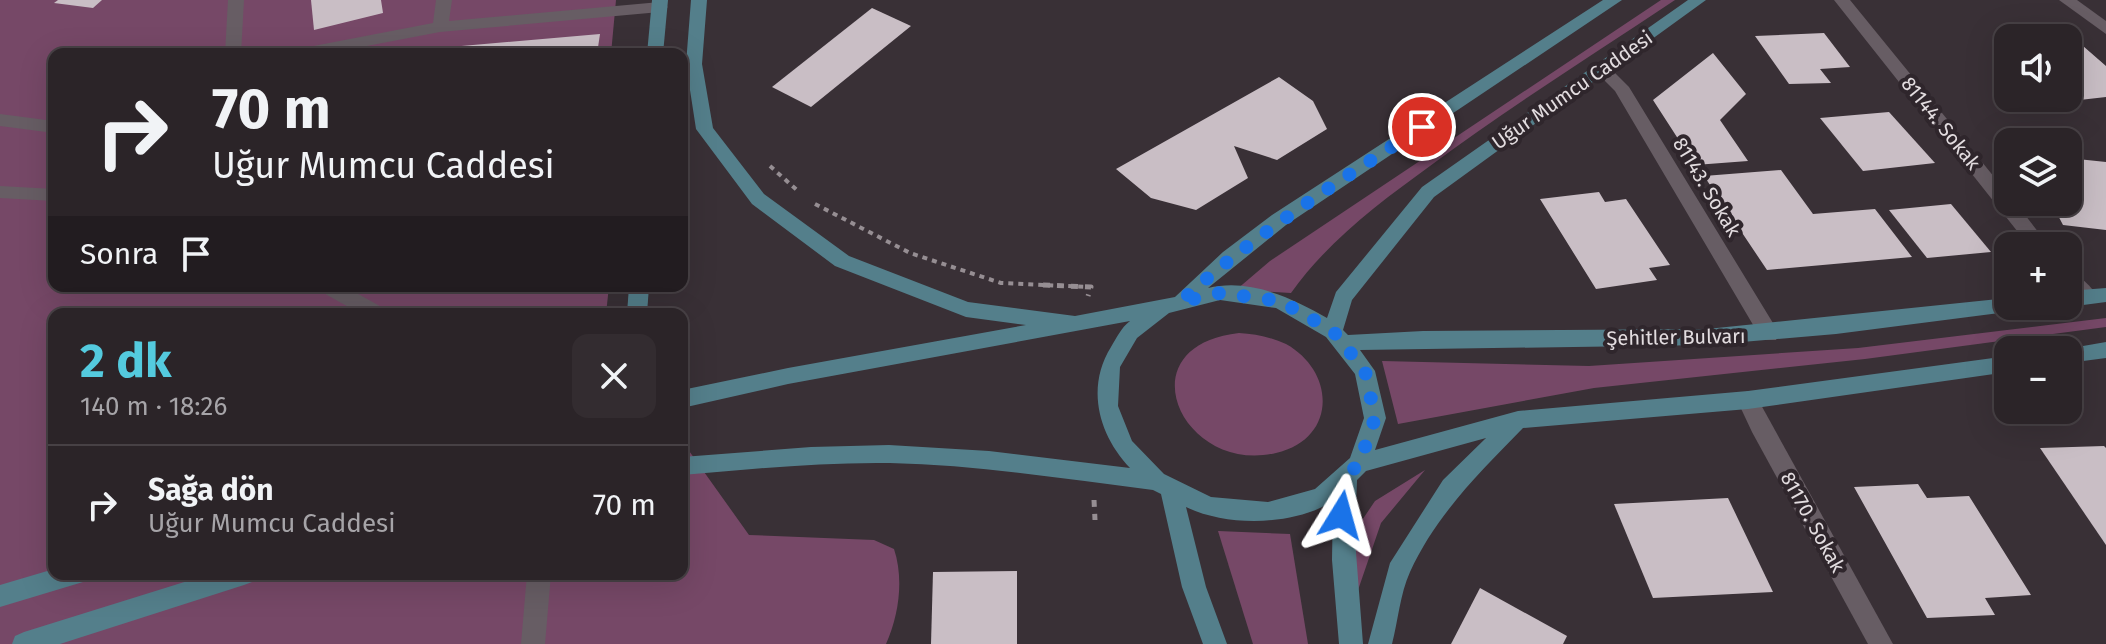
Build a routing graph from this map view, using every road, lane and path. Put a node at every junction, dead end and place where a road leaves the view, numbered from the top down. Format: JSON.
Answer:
{"nodes":[{"id":1,"x":236,"y":0,"type":"edge"},
{"id":2,"x":444,"y":0,"type":"edge"},
{"id":3,"x":699,"y":0,"type":"edge"},
{"id":4,"x":1614,"y":0,"type":"edge"},
{"id":5,"x":1698,"y":0,"type":"edge"},
{"id":6,"x":1842,"y":0,"type":"edge"},
{"id":7,"x":2067,"y":0,"type":"edge"},
{"id":8,"x":660,"y":3,"type":"edge"},
{"id":9,"x":440,"y":27,"type":"junction"},
{"id":10,"x":2106,"y":29,"type":"edge"},
{"id":11,"x":233,"y":48,"type":"edge"},
{"id":12,"x":330,"y":48,"type":"edge"},
{"id":13,"x":656,"y":48,"type":"edge"},
{"id":14,"x":1601,"y":69,"type":"junction"},
{"id":15,"x":0,"y":120,"type":"edge"},
{"id":16,"x":48,"y":126,"type":"edge"},
{"id":17,"x":762,"y":159,"type":"dead end"},
{"id":18,"x":0,"y":192,"type":"edge"},
{"id":19,"x":48,"y":195,"type":"edge"},
{"id":20,"x":2029,"y":232,"type":"edge"},
{"id":21,"x":1091,"y":287,"type":"dead end"},
{"id":22,"x":338,"y":292,"type":"edge"},
{"id":23,"x":1172,"y":305,"type":"junction"},
{"id":24,"x":367,"y":308,"type":"edge"},
{"id":25,"x":1994,"y":308,"type":"edge"},
{"id":26,"x":1079,"y":324,"type":"junction"},
{"id":27,"x":1769,"y":334,"type":"junction"},
{"id":28,"x":1338,"y":337,"type":"junction"},
{"id":29,"x":2106,"y":350,"type":"edge"},
{"id":30,"x":2082,"y":353,"type":"edge"},
{"id":31,"x":1994,"y":366,"type":"edge"},
{"id":32,"x":688,"y":398,"type":"edge"},
{"id":33,"x":1748,"y":400,"type":"junction"},
{"id":34,"x":1518,"y":420,"type":"junction"},
{"id":35,"x":688,"y":465,"type":"edge"},
{"id":36,"x":1353,"y":470,"type":"junction"},
{"id":37,"x":1164,"y":485,"type":"junction"},
{"id":38,"x":55,"y":580,"type":"edge"},
{"id":39,"x":225,"y":580,"type":"edge"},
{"id":40,"x":538,"y":580,"type":"edge"},
{"id":41,"x":0,"y":596,"type":"edge"},
{"id":42,"x":24,"y":644,"type":"edge"},
{"id":43,"x":533,"y":644,"type":"edge"},
{"id":44,"x":1215,"y":644,"type":"edge"},
{"id":45,"x":1351,"y":644,"type":"edge"},
{"id":46,"x":1380,"y":644,"type":"edge"},
{"id":47,"x":1881,"y":644,"type":"edge"}],
"edges":[{"from":1,"to":11,"type":"street"},
{"from":2,"to":9,"type":"street"},
{"from":3,"to":26,"type":"main road"},
{"from":4,"to":23,"type":"main road"},
{"from":5,"to":14,"type":"main road","name":"Uğur Mumcu Caddesi"},
{"from":6,"to":20,"type":"street","name":"81144. Sokak"},
{"from":7,"to":10,"type":"street"},
{"from":8,"to":9,"type":"street"},
{"from":8,"to":13,"type":"main road"},
{"from":9,"to":12,"type":"street"},
{"from":14,"to":27,"type":"street","name":"81143. Sokak"},
{"from":14,"to":28,"type":"main road","name":"Uğur Mumcu Caddesi"},
{"from":15,"to":16,"type":"street"},
{"from":17,"to":21,"type":"path"},
{"from":18,"to":19,"type":"street"},
{"from":22,"to":24,"type":"street"},
{"from":23,"to":26,"type":"main road"},
{"from":23,"to":28,"type":"main road"},
{"from":23,"to":37,"type":"main road"},
{"from":25,"to":27,"type":"main road","name":"Şehitler Bulvarı"},
{"from":26,"to":32,"type":"main road"},
{"from":27,"to":28,"type":"main road","name":"Şehitler Bulvarı"},
{"from":28,"to":36,"type":"main road"},
{"from":29,"to":30,"type":"main road"},
{"from":31,"to":33,"type":"main road"},
{"from":33,"to":34,"type":"main road"},
{"from":33,"to":47,"type":"street","name":"81170. Sokak"},
{"from":34,"to":36,"type":"main road"},
{"from":34,"to":46,"type":"main road"},
{"from":35,"to":37,"type":"main road"},
{"from":36,"to":37,"type":"main road"},
{"from":36,"to":45,"type":"main road"},
{"from":37,"to":44,"type":"main road"},
{"from":38,"to":41,"type":"main road"},
{"from":39,"to":42,"type":"main road"},
{"from":40,"to":43,"type":"street"}]}
